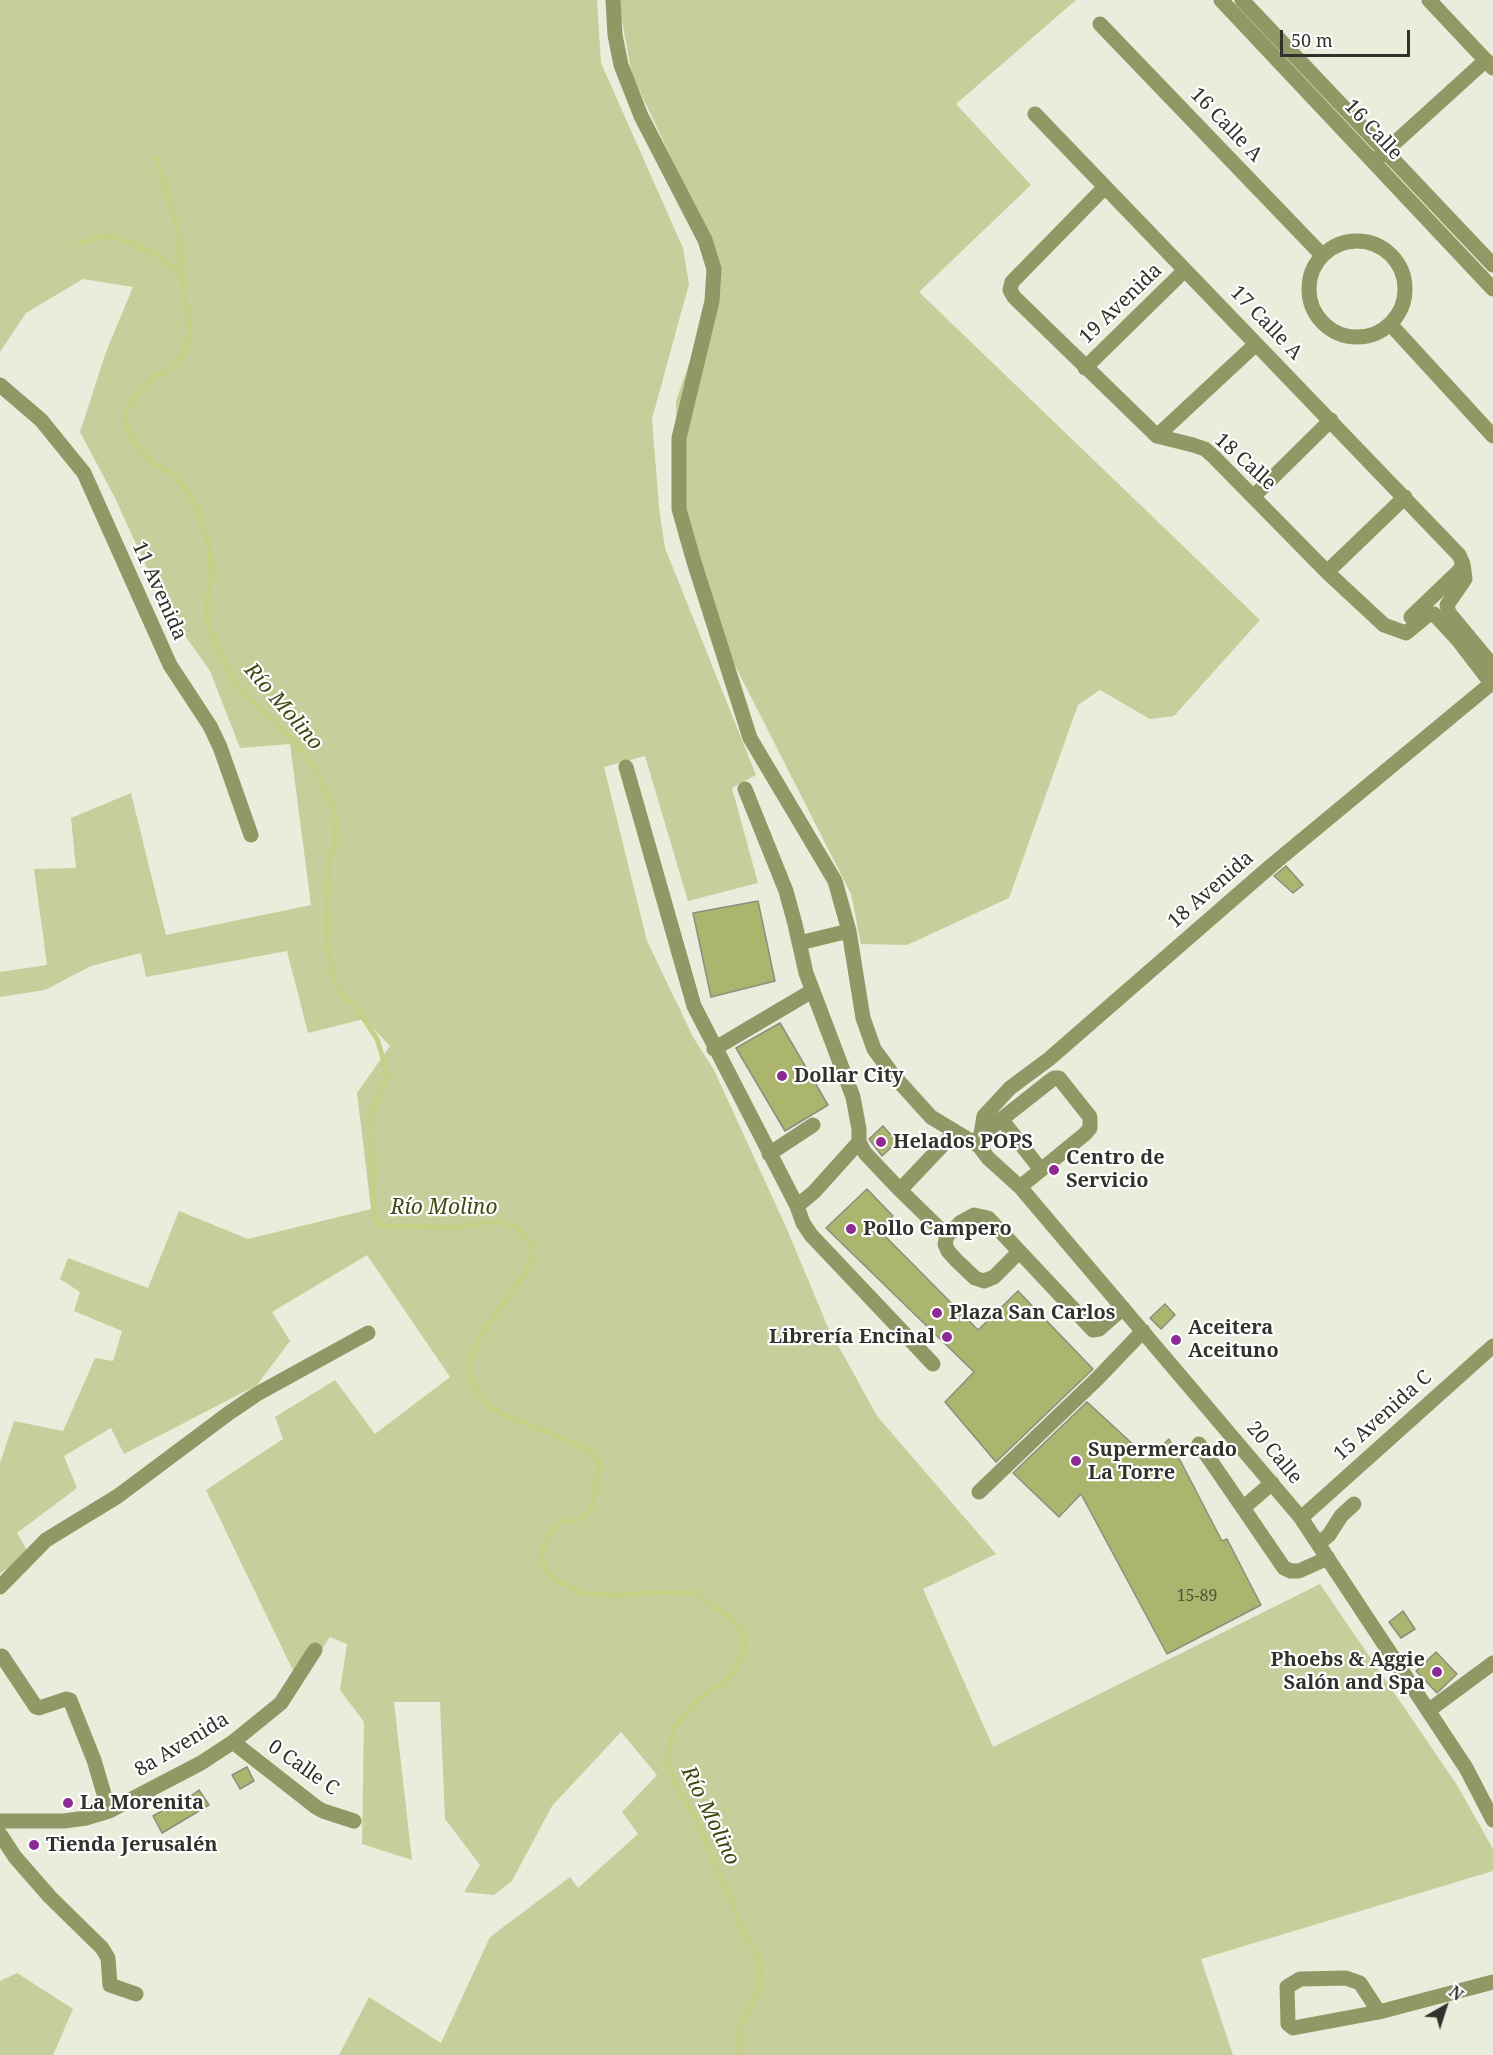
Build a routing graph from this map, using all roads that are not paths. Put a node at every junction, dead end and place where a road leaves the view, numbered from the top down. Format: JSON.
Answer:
{"nodes":[{"id":1,"x":613,"y":0,"type":"edge"},
{"id":2,"x":1221,"y":0,"type":"edge"},
{"id":3,"x":1429,"y":0,"type":"edge"},
{"id":4,"x":1249,"y":8,"type":"edge"},
{"id":5,"x":1101,"y":24,"type":"dead end"},
{"id":6,"x":1489,"y":64,"type":"edge"},
{"id":7,"x":1035,"y":114,"type":"dead end"},
{"id":8,"x":1379,"y":157,"type":"junction"},
{"id":9,"x":1105,"y":187,"type":"junction"},
{"id":10,"x":1322,"y":255,"type":"junction"},
{"id":11,"x":1493,"y":266,"type":"edge"},
{"id":12,"x":1185,"y":270,"type":"junction"},
{"id":13,"x":1493,"y":289,"type":"edge"},
{"id":14,"x":1391,"y":325,"type":"junction"},
{"id":15,"x":1256,"y":344,"type":"junction"},
{"id":16,"x":1085,"y":368,"type":"junction"},
{"id":17,"x":0,"y":385,"type":"edge"},
{"id":18,"x":1330,"y":420,"type":"junction"},
{"id":19,"x":1157,"y":436,"type":"junction"},
{"id":20,"x":1493,"y":436,"type":"edge"},
{"id":21,"x":1254,"y":496,"type":"junction"},
{"id":22,"x":1405,"y":497,"type":"junction"},
{"id":23,"x":1463,"y":564,"type":"junction"},
{"id":24,"x":1327,"y":572,"type":"junction"},
{"id":25,"x":1393,"y":630,"type":"junction"},
{"id":26,"x":1493,"y":666,"type":"edge"},
{"id":27,"x":1492,"y":683,"type":"edge"},
{"id":28,"x":626,"y":768,"type":"dead end"},
{"id":29,"x":745,"y":789,"type":"dead end"},
{"id":30,"x":251,"y":835,"type":"dead end"},
{"id":31,"x":849,"y":931,"type":"junction"},
{"id":32,"x":799,"y":944,"type":"junction"},
{"id":33,"x":812,"y":991,"type":"junction"},
{"id":34,"x":714,"y":1048,"type":"junction"},
{"id":35,"x":1002,"y":1120,"type":"junction"},
{"id":36,"x":813,"y":1125,"type":"dead end"},
{"id":37,"x":955,"y":1132,"type":"junction"},
{"id":38,"x":979,"y":1141,"type":"junction"},
{"id":39,"x":859,"y":1142,"type":"junction"},
{"id":40,"x":769,"y":1154,"type":"junction"},
{"id":41,"x":1041,"y":1170,"type":"junction"},
{"id":42,"x":1020,"y":1187,"type":"junction"},
{"id":43,"x":900,"y":1190,"type":"junction"},
{"id":44,"x":797,"y":1206,"type":"junction"},
{"id":45,"x":947,"y":1236,"type":"junction"},
{"id":46,"x":1019,"y":1252,"type":"junction"},
{"id":47,"x":1123,"y":1308,"type":"junction"},
{"id":48,"x":1143,"y":1331,"type":"junction"},
{"id":49,"x":368,"y":1333,"type":"dead end"},
{"id":50,"x":1493,"y":1346,"type":"edge"},
{"id":51,"x":933,"y":1364,"type":"dead end"},
{"id":52,"x":1198,"y":1444,"type":"dead end"},
{"id":53,"x":1272,"y":1483,"type":"junction"},
{"id":54,"x":979,"y":1492,"type":"dead end"},
{"id":55,"x":1354,"y":1504,"type":"dead end"},
{"id":56,"x":1243,"y":1508,"type":"junction"},
{"id":57,"x":1301,"y":1518,"type":"junction"},
{"id":58,"x":1318,"y":1544,"type":"junction"},
{"id":59,"x":1328,"y":1558,"type":"junction"},
{"id":60,"x":0,"y":1587,"type":"edge"},
{"id":61,"x":315,"y":1650,"type":"dead end"},
{"id":62,"x":2,"y":1656,"type":"edge"},
{"id":63,"x":1493,"y":1663,"type":"edge"},
{"id":64,"x":1428,"y":1711,"type":"junction"},
{"id":65,"x":232,"y":1742,"type":"junction"},
{"id":66,"x":109,"y":1811,"type":"junction"},
{"id":67,"x":1493,"y":1820,"type":"edge"},
{"id":68,"x":0,"y":1821,"type":"edge"},
{"id":69,"x":354,"y":1821,"type":"dead end"},
{"id":70,"x":0,"y":1834,"type":"edge"},
{"id":71,"x":1493,"y":1982,"type":"edge"},
{"id":72,"x":135,"y":1994,"type":"dead end"},
{"id":73,"x":1379,"y":2012,"type":"junction"}],
"edges":[{"from":1,"to":31,"type":"street","name":"20 Calle"},
{"from":2,"to":4,"type":"street","name":"16 Calle"},
{"from":3,"to":6,"type":"street"},
{"from":4,"to":8,"type":"street","name":"16 Calle"},
{"from":5,"to":10,"type":"street","name":"16 Calle A"},
{"from":6,"to":8,"type":"street"},
{"from":7,"to":9,"type":"street","name":"17 Calle A"},
{"from":8,"to":11,"type":"street","name":"16 Calle"},
{"from":8,"to":13,"type":"street","name":"16 Calle"},
{"from":9,"to":12,"type":"street","name":"17 Calle A"},
{"from":9,"to":16,"type":"street","name":"18 Calle"},
{"from":10,"to":14,"type":"street"},
{"from":10,"to":14,"type":"street"},
{"from":12,"to":15,"type":"street","name":"17 Calle A"},
{"from":12,"to":16,"type":"street","name":"19 Avenida"},
{"from":14,"to":20,"type":"street"},
{"from":15,"to":18,"type":"street","name":"17 Calle A"},
{"from":15,"to":19,"type":"street"},
{"from":16,"to":19,"type":"street","name":"18 Calle"},
{"from":17,"to":30,"type":"street","name":"11 Avenida"},
{"from":18,"to":21,"type":"street"},
{"from":18,"to":22,"type":"street","name":"17 Calle A"},
{"from":19,"to":21,"type":"street","name":"18 Calle"},
{"from":21,"to":24,"type":"street","name":"18 Calle"},
{"from":22,"to":23,"type":"street","name":"17 Calle A"},
{"from":22,"to":24,"type":"street"},
{"from":23,"to":25,"type":"street"},
{"from":23,"to":26,"type":"street"},
{"from":24,"to":25,"type":"street","name":"18 Calle"},
{"from":25,"to":27,"type":"street"},
{"from":27,"to":38,"type":"street","name":"18 Avenida"},
{"from":28,"to":34,"type":"street"},
{"from":29,"to":32,"type":"street"},
{"from":31,"to":32,"type":"street"},
{"from":31,"to":37,"type":"street","name":"20 Calle"},
{"from":32,"to":33,"type":"street"},
{"from":33,"to":34,"type":"street"},
{"from":33,"to":39,"type":"street"},
{"from":34,"to":40,"type":"street"},
{"from":35,"to":38,"type":"street"},
{"from":35,"to":41,"type":"street"},
{"from":35,"to":41,"type":"street"},
{"from":36,"to":40,"type":"street"},
{"from":37,"to":38,"type":"street","name":"20 Calle"},
{"from":37,"to":43,"type":"street"},
{"from":38,"to":42,"type":"street","name":"20 Calle"},
{"from":39,"to":43,"type":"street"},
{"from":39,"to":44,"type":"street"},
{"from":40,"to":44,"type":"street"},
{"from":41,"to":42,"type":"street"},
{"from":42,"to":47,"type":"street","name":"20 Calle"},
{"from":43,"to":45,"type":"street"},
{"from":44,"to":51,"type":"street"},
{"from":45,"to":46,"type":"street"},
{"from":45,"to":46,"type":"street"},
{"from":46,"to":47,"type":"street"},
{"from":47,"to":48,"type":"street","name":"20 Calle"},
{"from":48,"to":53,"type":"street","name":"20 Calle"},
{"from":48,"to":54,"type":"street"},
{"from":49,"to":60,"type":"street"},
{"from":50,"to":57,"type":"street","name":"15 Avenida C"},
{"from":52,"to":56,"type":"street"},
{"from":53,"to":56,"type":"street"},
{"from":53,"to":57,"type":"street","name":"20 Calle"},
{"from":55,"to":58,"type":"street"},
{"from":56,"to":59,"type":"street"},
{"from":57,"to":58,"type":"street","name":"20 Calle"},
{"from":58,"to":59,"type":"street","name":"20 Calle"},
{"from":59,"to":64,"type":"street","name":"20 Calle"},
{"from":61,"to":65,"type":"street","name":"8a Avenida"},
{"from":62,"to":66,"type":"street"},
{"from":63,"to":64,"type":"street"},
{"from":64,"to":67,"type":"street","name":"20 Calle"},
{"from":65,"to":66,"type":"street","name":"8a Avenida"},
{"from":65,"to":69,"type":"street","name":"0 Calle C"},
{"from":66,"to":68,"type":"street","name":"8a Avenida"},
{"from":70,"to":72,"type":"street"},
{"from":71,"to":73,"type":"street"},
{"from":73,"to":73,"type":"street"}]}
